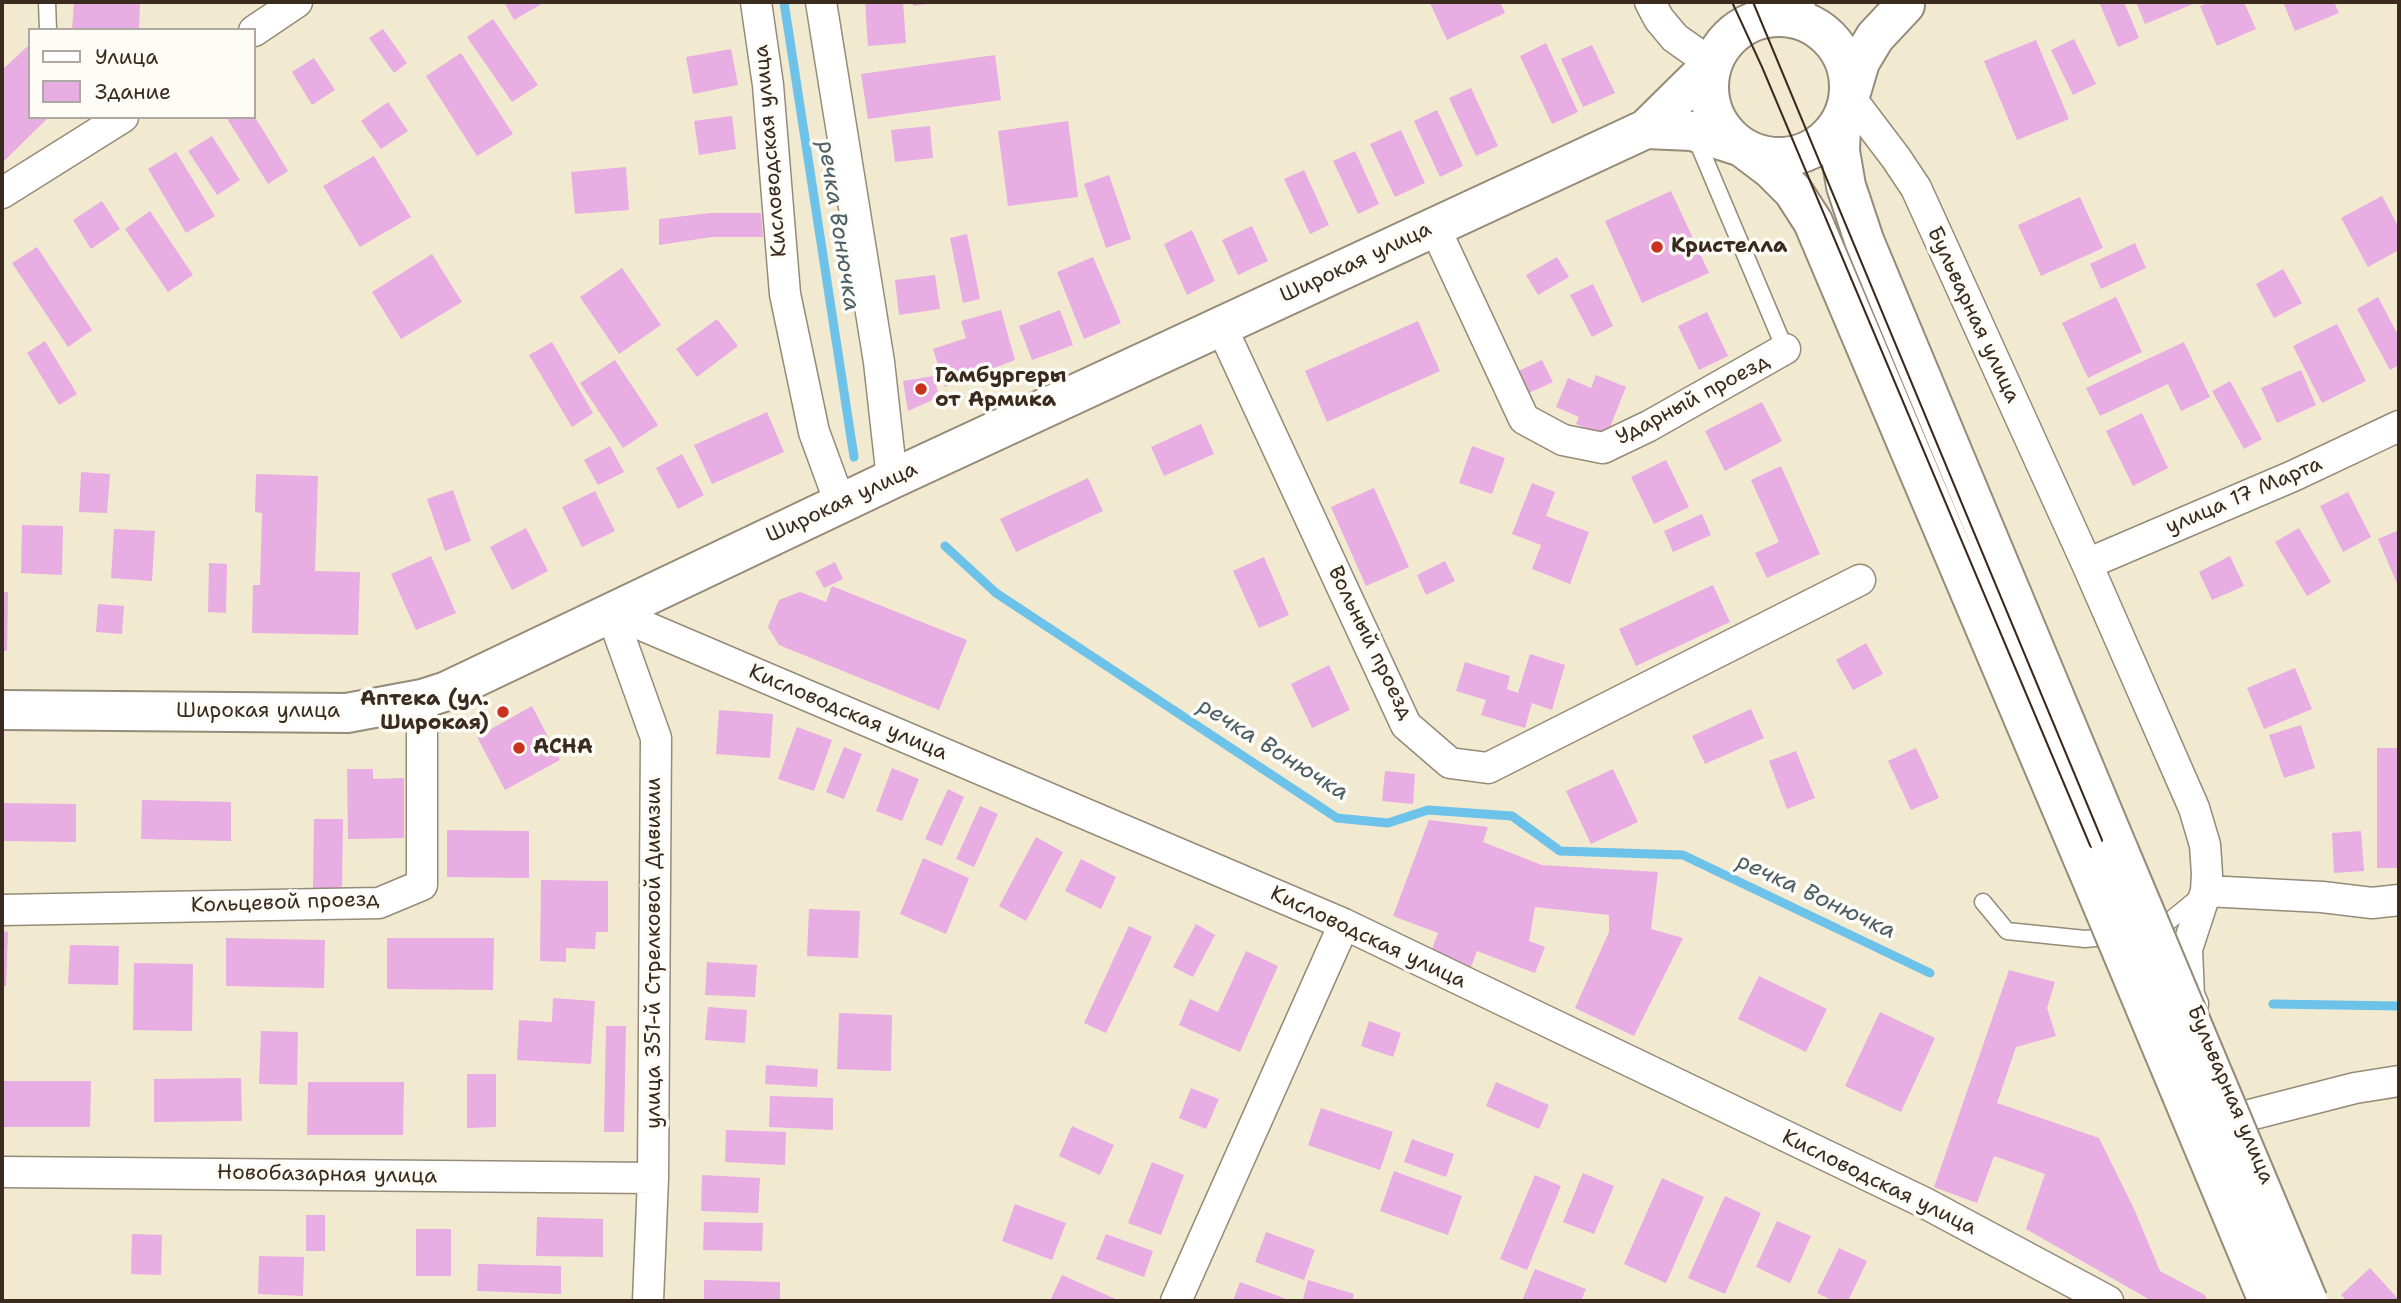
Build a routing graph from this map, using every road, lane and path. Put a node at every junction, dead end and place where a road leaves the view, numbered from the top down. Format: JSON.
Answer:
{"nodes":[{"id":1,"x":47,"y":2,"type":"edge"},
{"id":2,"x":297,"y":2,"type":"edge"},
{"id":3,"x":755,"y":2,"type":"edge"},
{"id":4,"x":821,"y":2,"type":"edge"},
{"id":5,"x":1650,"y":2,"type":"edge"},
{"id":6,"x":1909,"y":4,"type":"edge"},
{"id":7,"x":1803,"y":15,"type":"edge"},
{"id":8,"x":48,"y":28,"type":"edge"},
{"id":9,"x":256,"y":30,"type":"edge"},
{"id":10,"x":1712,"y":64,"type":"junction"},
{"id":11,"x":1849,"y":96,"type":"junction"},
{"id":12,"x":111,"y":120,"type":"edge"},
{"id":13,"x":1646,"y":129,"type":"junction"},
{"id":14,"x":1692,"y":131,"type":"junction"},
{"id":15,"x":1742,"y":147,"type":"junction"},
{"id":16,"x":2,"y":193,"type":"edge"},
{"id":17,"x":1434,"y":226,"type":"junction"},
{"id":18,"x":1221,"y":326,"type":"junction"},
{"id":19,"x":1785,"y":349,"type":"joint"},
{"id":20,"x":2399,"y":426,"type":"edge"},
{"id":21,"x":892,"y":479,"type":"junction"},
{"id":22,"x":840,"y":503,"type":"junction"},
{"id":23,"x":2087,"y":564,"type":"junction"},
{"id":24,"x":1860,"y":580,"type":"dead end"},
{"id":25,"x":611,"y":612,"type":"junction"},
{"id":26,"x":422,"y":699,"type":"junction"},
{"id":27,"x":2,"y":710,"type":"edge"},
{"id":28,"x":2103,"y":859,"type":"junction"},
{"id":29,"x":2206,"y":891,"type":"junction"},
{"id":30,"x":2399,"y":901,"type":"edge"},
{"id":31,"x":1983,"y":902,"type":"dead end"},
{"id":32,"x":2,"y":910,"type":"edge"},
{"id":33,"x":1343,"y":924,"type":"junction"},
{"id":34,"x":2399,"y":1081,"type":"edge"},
{"id":35,"x":2238,"y":1118,"type":"junction"},
{"id":36,"x":2,"y":1172,"type":"edge"},
{"id":37,"x":653,"y":1178,"type":"junction"},
{"id":38,"x":648,"y":1301,"type":"edge"},
{"id":39,"x":1176,"y":1301,"type":"edge"},
{"id":40,"x":2108,"y":1301,"type":"edge"},
{"id":41,"x":2268,"y":1301,"type":"edge"},
{"id":42,"x":2308,"y":1301,"type":"edge"},
{"id":43,"x":2318,"y":1301,"type":"edge"}],
"edges":[{"from":1,"to":8,"type":"lane"},
{"from":2,"to":9,"type":"street"},
{"from":3,"to":22,"type":"street","name":"Кисловодская улица"},
{"from":4,"to":21,"type":"street"},
{"from":5,"to":10,"type":"street"},
{"from":6,"to":7,"type":"main road"},
{"from":6,"to":11,"type":"main road"},
{"from":7,"to":10,"type":"main road"},
{"from":7,"to":11,"type":"main road"},
{"from":10,"to":13,"type":"main road","name":"Широкая улица"},
{"from":10,"to":15,"type":"main road"},
{"from":11,"to":15,"type":"main road"},
{"from":11,"to":23,"type":"street","name":"Бульварная улица"},
{"from":11,"to":28,"type":"main road"},
{"from":12,"to":16,"type":"street"},
{"from":13,"to":14,"type":"main road","name":"Широкая улица"},
{"from":13,"to":17,"type":"main road","name":"Широкая улица"},
{"from":14,"to":15,"type":"main road","name":"Широкая улица"},
{"from":14,"to":19,"type":"lane"},
{"from":15,"to":28,"type":"main road"},
{"from":17,"to":18,"type":"main road","name":"Широкая улица"},
{"from":17,"to":19,"type":"street","name":"Ударный проезд"},
{"from":18,"to":21,"type":"main road","name":"Широкая улица"},
{"from":18,"to":24,"type":"street","name":"Вольный проезд"},
{"from":20,"to":23,"type":"street","name":"улица 17 Марта"},
{"from":21,"to":22,"type":"main road","name":"Широкая улица"},
{"from":22,"to":25,"type":"main road","name":"Широкая улица"},
{"from":23,"to":29,"type":"street","name":"Бульварная улица"},
{"from":25,"to":26,"type":"main road","name":"Широкая улица"},
{"from":25,"to":33,"type":"street","name":"Кисловодская улица"},
{"from":25,"to":37,"type":"street","name":"улица 351-й Стрелковой Дивизии"},
{"from":26,"to":27,"type":"main road","name":"Широкая улица"},
{"from":26,"to":32,"type":"street","name":"Кольцевой проезд"},
{"from":28,"to":41,"type":"main road","bridge":true},
{"from":28,"to":42,"type":"main road","bridge":true},
{"from":29,"to":30,"type":"street"},
{"from":29,"to":31,"type":"lane"},
{"from":29,"to":35,"type":"street","name":"Бульварная улица"},
{"from":33,"to":39,"type":"street"},
{"from":33,"to":40,"type":"street","name":"Кисловодская улица"},
{"from":34,"to":35,"type":"street"},
{"from":35,"to":43,"type":"street","name":"Бульварная улица"},
{"from":36,"to":37,"type":"street","name":"Новобазарная улица"},
{"from":37,"to":38,"type":"street","name":"улица 351-й Стрелковой Дивизии"}]}
